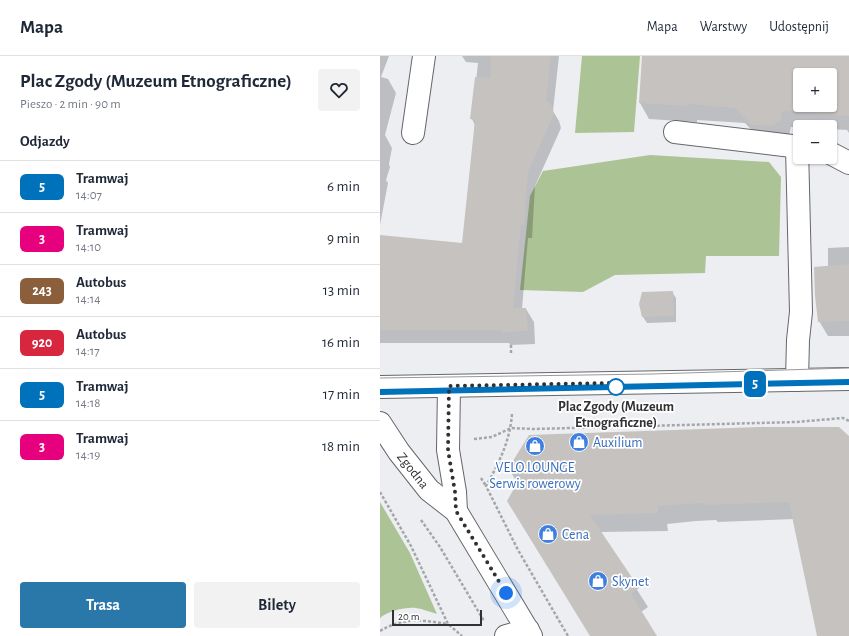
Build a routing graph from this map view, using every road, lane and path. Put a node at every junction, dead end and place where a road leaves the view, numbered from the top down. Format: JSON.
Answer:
{"nodes":[{"id":1,"x":424,"y":56,"type":"edge"},
{"id":2,"x":675,"y":132,"type":"dead end"},
{"id":3,"x":413,"y":133,"type":"dead end"},
{"id":4,"x":793,"y":146,"type":"edge"},
{"id":5,"x":837,"y":156,"type":"edge"},
{"id":6,"x":849,"y":162,"type":"edge"},
{"id":7,"x":799,"y":164,"type":"edge"},
{"id":8,"x":511,"y":343,"type":"dead end"},
{"id":9,"x":511,"y":354,"type":"dead end"},
{"id":10,"x":849,"y":378,"type":"edge"},
{"id":11,"x":798,"y":380,"type":"junction"},
{"id":12,"x":449,"y":386,"type":"junction"},
{"id":13,"x":380,"y":387,"type":"edge"},
{"id":14,"x":512,"y":414,"type":"dead end"},
{"id":15,"x":849,"y":421,"type":"edge"},
{"id":16,"x":380,"y":423,"type":"edge"},
{"id":17,"x":511,"y":428,"type":"junction"},
{"id":18,"x":470,"y":440,"type":"dead end"},
{"id":19,"x":380,"y":492,"type":"edge"},
{"id":20,"x":456,"y":511,"type":"junction"},
{"id":21,"x":420,"y":519,"type":"dead end"},
{"id":22,"x":485,"y":623,"type":"dead end"},
{"id":23,"x":448,"y":624,"type":"junction"},
{"id":24,"x":380,"y":632,"type":"edge"},
{"id":25,"x":530,"y":633,"type":"edge"},
{"id":26,"x":462,"y":636,"type":"edge"},
{"id":27,"x":506,"y":636,"type":"edge"},
{"id":28,"x":568,"y":636,"type":"edge"}],
"edges":[{"from":1,"to":3,"type":"main road"},
{"from":2,"to":4,"type":"main road"},
{"from":5,"to":6,"type":"main road"},
{"from":7,"to":11,"type":"main road"},
{"from":8,"to":9,"type":"path"},
{"from":10,"to":11,"type":"main road"},
{"from":11,"to":12,"type":"main road"},
{"from":12,"to":13,"type":"main road"},
{"from":12,"to":20,"type":"main road","name":"Zgodna"},
{"from":14,"to":17,"type":"path"},
{"from":15,"to":17,"type":"path"},
{"from":16,"to":20,"type":"main road","name":"Zgodna"},
{"from":17,"to":18,"type":"path"},
{"from":17,"to":28,"type":"path"},
{"from":19,"to":23,"type":"path"},
{"from":20,"to":25,"type":"main road","name":"Zgodna"},
{"from":21,"to":22,"type":"path"},
{"from":23,"to":24,"type":"path"},
{"from":23,"to":26,"type":"path"},
{"from":25,"to":27,"type":"main road"}]}
